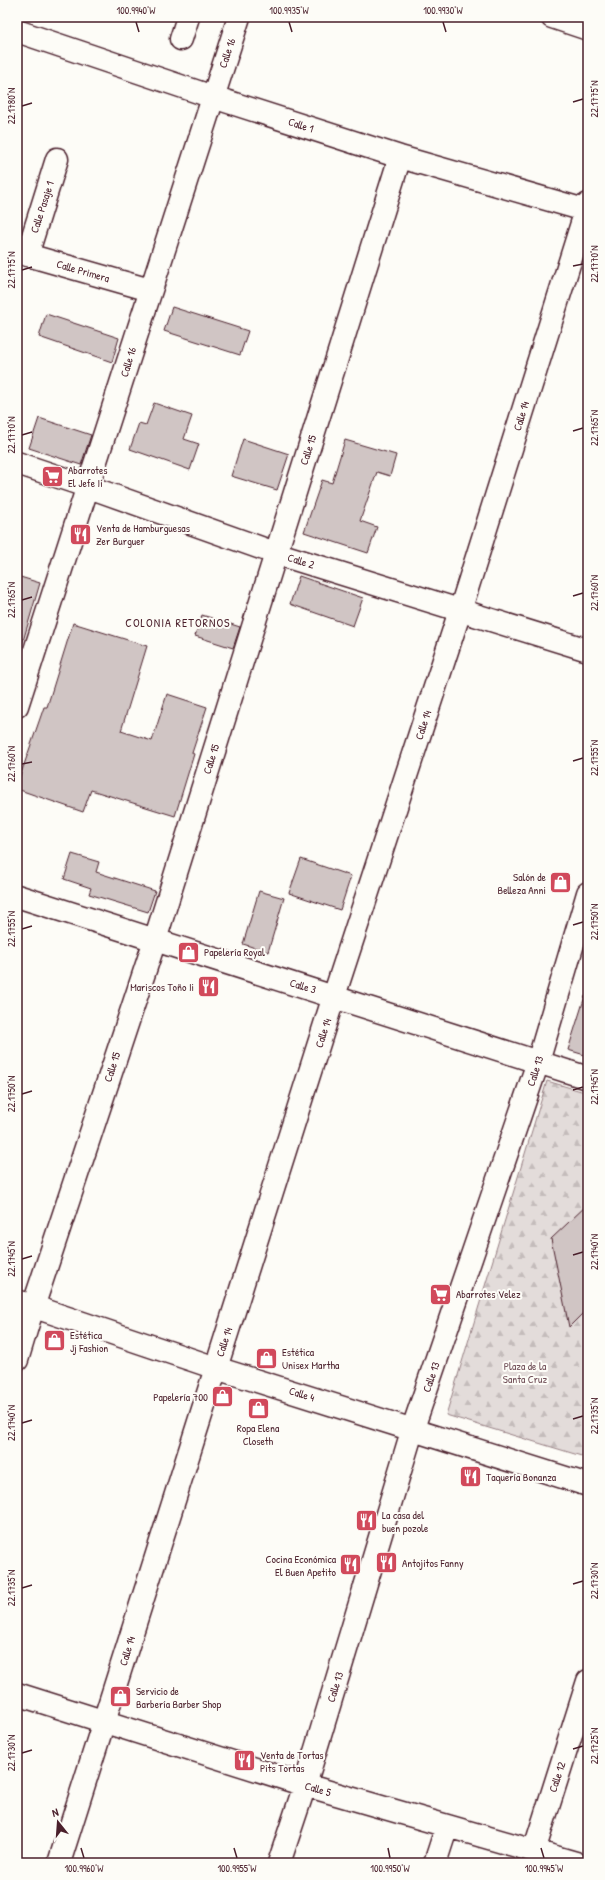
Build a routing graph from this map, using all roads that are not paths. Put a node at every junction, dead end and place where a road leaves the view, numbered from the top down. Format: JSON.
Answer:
{"nodes":[{"id":1,"x":188,"y":17,"type":"edge"},
{"id":2,"x":239,"y":17,"type":"edge"},
{"id":3,"x":552,"y":17,"type":"edge"},
{"id":4,"x":588,"y":29,"type":"edge"},
{"id":5,"x":17,"y":31,"type":"edge"},
{"id":6,"x":182,"y":40,"type":"dead end"},
{"id":7,"x":213,"y":97,"type":"junction"},
{"id":8,"x":400,"y":157,"type":"junction"},
{"id":9,"x":58,"y":159,"type":"dead end"},
{"id":10,"x":587,"y":209,"type":"edge"},
{"id":11,"x":22,"y":253,"type":"edge"},
{"id":12,"x":150,"y":290,"type":"junction"},
{"id":13,"x":17,"y":464,"type":"edge"},
{"id":14,"x":89,"y":486,"type":"junction"},
{"id":15,"x":275,"y":553,"type":"junction"},
{"id":16,"x":460,"y":611,"type":"junction"},
{"id":17,"x":588,"y":650,"type":"edge"},
{"id":18,"x":20,"y":683,"type":"edge"},
{"id":19,"x":17,"y":706,"type":"edge"},
{"id":20,"x":588,"y":893,"type":"edge"},
{"id":21,"x":17,"y":896,"type":"edge"},
{"id":22,"x":154,"y":940,"type":"junction"},
{"id":23,"x":334,"y":996,"type":"junction"},
{"id":24,"x":538,"y":1062,"type":"junction"},
{"id":25,"x":588,"y":1078,"type":"edge"},
{"id":26,"x":25,"y":1304,"type":"edge"},
{"id":27,"x":17,"y":1360,"type":"edge"},
{"id":28,"x":216,"y":1368,"type":"junction"},
{"id":29,"x":413,"y":1428,"type":"junction"},
{"id":30,"x":588,"y":1485,"type":"edge"},
{"id":31,"x":588,"y":1681,"type":"edge"},
{"id":32,"x":17,"y":1694,"type":"edge"},
{"id":33,"x":105,"y":1722,"type":"junction"},
{"id":34,"x":305,"y":1785,"type":"junction"},
{"id":35,"x":447,"y":1826,"type":"junction"},
{"id":36,"x":534,"y":1851,"type":"junction"},
{"id":37,"x":59,"y":1863,"type":"edge"},
{"id":38,"x":279,"y":1863,"type":"edge"},
{"id":39,"x":435,"y":1863,"type":"edge"},
{"id":40,"x":576,"y":1863,"type":"edge"}],
"edges":[{"from":1,"to":6,"type":"street"},
{"from":2,"to":7,"type":"street","name":"Calle 16"},
{"from":3,"to":4,"type":"street"},
{"from":5,"to":7,"type":"street","name":"Calle 1"},
{"from":7,"to":8,"type":"street","name":"Calle 1"},
{"from":7,"to":12,"type":"street","name":"Calle 16"},
{"from":8,"to":10,"type":"street","name":"Calle 1"},
{"from":8,"to":15,"type":"street","name":"Calle 15"},
{"from":9,"to":11,"type":"street","name":"Calle Pasaje 1"},
{"from":10,"to":16,"type":"street","name":"Calle 14"},
{"from":11,"to":12,"type":"street","name":"Calle Primera"},
{"from":12,"to":14,"type":"street","name":"Calle 16"},
{"from":13,"to":14,"type":"street","name":"Calle 2"},
{"from":14,"to":15,"type":"street","name":"Calle 2"},
{"from":14,"to":18,"type":"street","name":"Calle 16"},
{"from":15,"to":16,"type":"street","name":"Calle 2"},
{"from":15,"to":22,"type":"street","name":"Calle 15"},
{"from":16,"to":17,"type":"street","name":"Calle 2"},
{"from":16,"to":23,"type":"street","name":"Calle 14"},
{"from":18,"to":19,"type":"street","name":"Calle 16"},
{"from":20,"to":24,"type":"street","name":"Calle 13"},
{"from":21,"to":22,"type":"street","name":"Calle 3"},
{"from":22,"to":23,"type":"street","name":"Calle 3"},
{"from":22,"to":26,"type":"street","name":"Calle 15"},
{"from":23,"to":24,"type":"street","name":"Calle 3"},
{"from":23,"to":28,"type":"street","name":"Calle 14"},
{"from":24,"to":25,"type":"street","name":"Calle 3"},
{"from":24,"to":29,"type":"street","name":"Calle 13"},
{"from":26,"to":27,"type":"street","name":"Calle 15"},
{"from":26,"to":28,"type":"street","name":"Calle 4"},
{"from":28,"to":29,"type":"street","name":"Calle 4"},
{"from":28,"to":33,"type":"street","name":"Calle 14"},
{"from":29,"to":30,"type":"street","name":"Calle 4"},
{"from":29,"to":34,"type":"street","name":"Calle 13"},
{"from":31,"to":36,"type":"street","name":"Calle 12"},
{"from":32,"to":33,"type":"street","name":"Calle 5"},
{"from":33,"to":34,"type":"street","name":"Calle 5"},
{"from":33,"to":37,"type":"street","name":"Calle 14"},
{"from":34,"to":35,"type":"street","name":"Calle 5"},
{"from":34,"to":38,"type":"street","name":"Calle 13"},
{"from":35,"to":36,"type":"street","name":"Calle 5"},
{"from":35,"to":39,"type":"street"},
{"from":36,"to":40,"type":"street","name":"Calle 5"}]}
